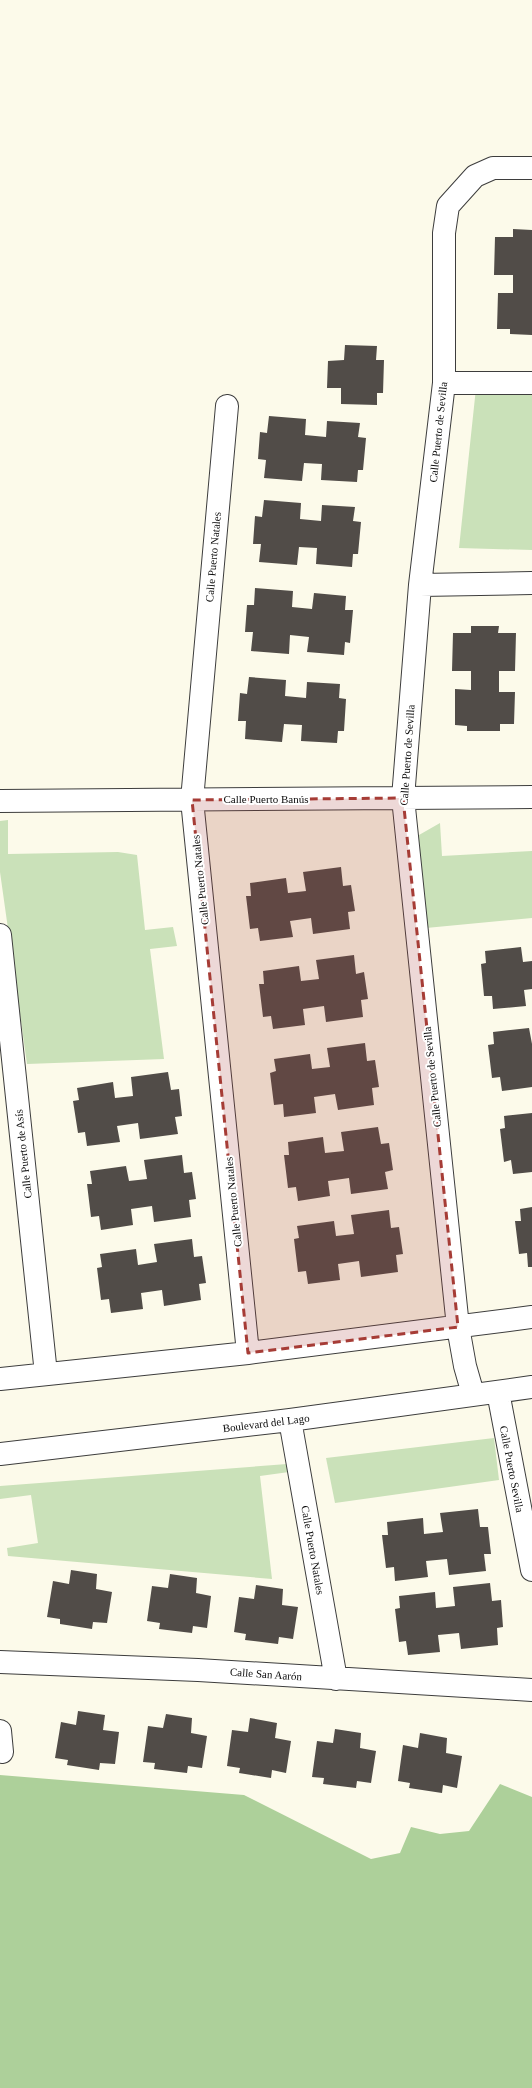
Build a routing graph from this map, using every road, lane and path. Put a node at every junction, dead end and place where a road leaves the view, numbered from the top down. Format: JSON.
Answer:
{"nodes":[{"id":1,"x":532,"y":168,"type":"edge"},
{"id":2,"x":444,"y":383,"type":"junction"},
{"id":3,"x":532,"y":383,"type":"edge"},
{"id":4,"x":227,"y":406,"type":"dead end"},
{"id":5,"x":532,"y":583,"type":"edge"},
{"id":6,"x":420,"y":585,"type":"junction"},
{"id":7,"x":532,"y":797,"type":"edge"},
{"id":8,"x":403,"y":798,"type":"junction"},
{"id":9,"x":192,"y":800,"type":"junction"},
{"id":10,"x":0,"y":801,"type":"edge"},
{"id":11,"x":0,"y":935,"type":"edge"},
{"id":12,"x":532,"y":1317,"type":"edge"},
{"id":13,"x":458,"y":1327,"type":"junction"},
{"id":14,"x":248,"y":1353,"type":"junction"},
{"id":15,"x":46,"y":1374,"type":"junction"},
{"id":16,"x":0,"y":1379,"type":"edge"},
{"id":17,"x":532,"y":1388,"type":"edge"},
{"id":18,"x":498,"y":1392,"type":"junction"},
{"id":19,"x":473,"y":1394,"type":"junction"},
{"id":20,"x":290,"y":1420,"type":"junction"},
{"id":21,"x":0,"y":1454,"type":"edge"},
{"id":22,"x":532,"y":1570,"type":"edge"},
{"id":23,"x":0,"y":1662,"type":"edge"},
{"id":24,"x":336,"y":1679,"type":"junction"},
{"id":25,"x":532,"y":1690,"type":"edge"}],
"edges":[{"from":1,"to":2,"type":"street","name":"Calle Puerto de Sevilla"},
{"from":2,"to":3,"type":"street"},
{"from":2,"to":6,"type":"street","name":"Calle Puerto de Sevilla"},
{"from":4,"to":9,"type":"street","name":"Calle Puerto Natales"},
{"from":5,"to":6,"type":"street"},
{"from":6,"to":8,"type":"street","name":"Calle Puerto de Sevilla"},
{"from":7,"to":8,"type":"street","name":"Calle Puerto Banús"},
{"from":8,"to":9,"type":"street","name":"Calle Puerto Banús"},
{"from":8,"to":13,"type":"street","name":"Calle Puerto de Sevilla"},
{"from":9,"to":10,"type":"street","name":"Calle Puerto Banús"},
{"from":9,"to":14,"type":"street","name":"Calle Puerto Natales"},
{"from":11,"to":15,"type":"street","name":"Calle Puerto de Asís"},
{"from":12,"to":13,"type":"street"},
{"from":13,"to":14,"type":"street"},
{"from":13,"to":19,"type":"street","name":"Calle Puerto de Sevilla"},
{"from":14,"to":15,"type":"street"},
{"from":15,"to":16,"type":"street"},
{"from":17,"to":18,"type":"street","name":"Boulevard del Lago"},
{"from":18,"to":19,"type":"street","name":"Boulevard del Lago"},
{"from":18,"to":22,"type":"street","name":"Calle Puerto Sevilla"},
{"from":19,"to":20,"type":"street","name":"Boulevard del Lago"},
{"from":20,"to":21,"type":"street","name":"Boulevard del Lago"},
{"from":20,"to":24,"type":"street","name":"Calle Puerto Natales"},
{"from":23,"to":24,"type":"street","name":"Calle San Aarón"},
{"from":24,"to":25,"type":"street","name":"Calle San Aarón"}]}
